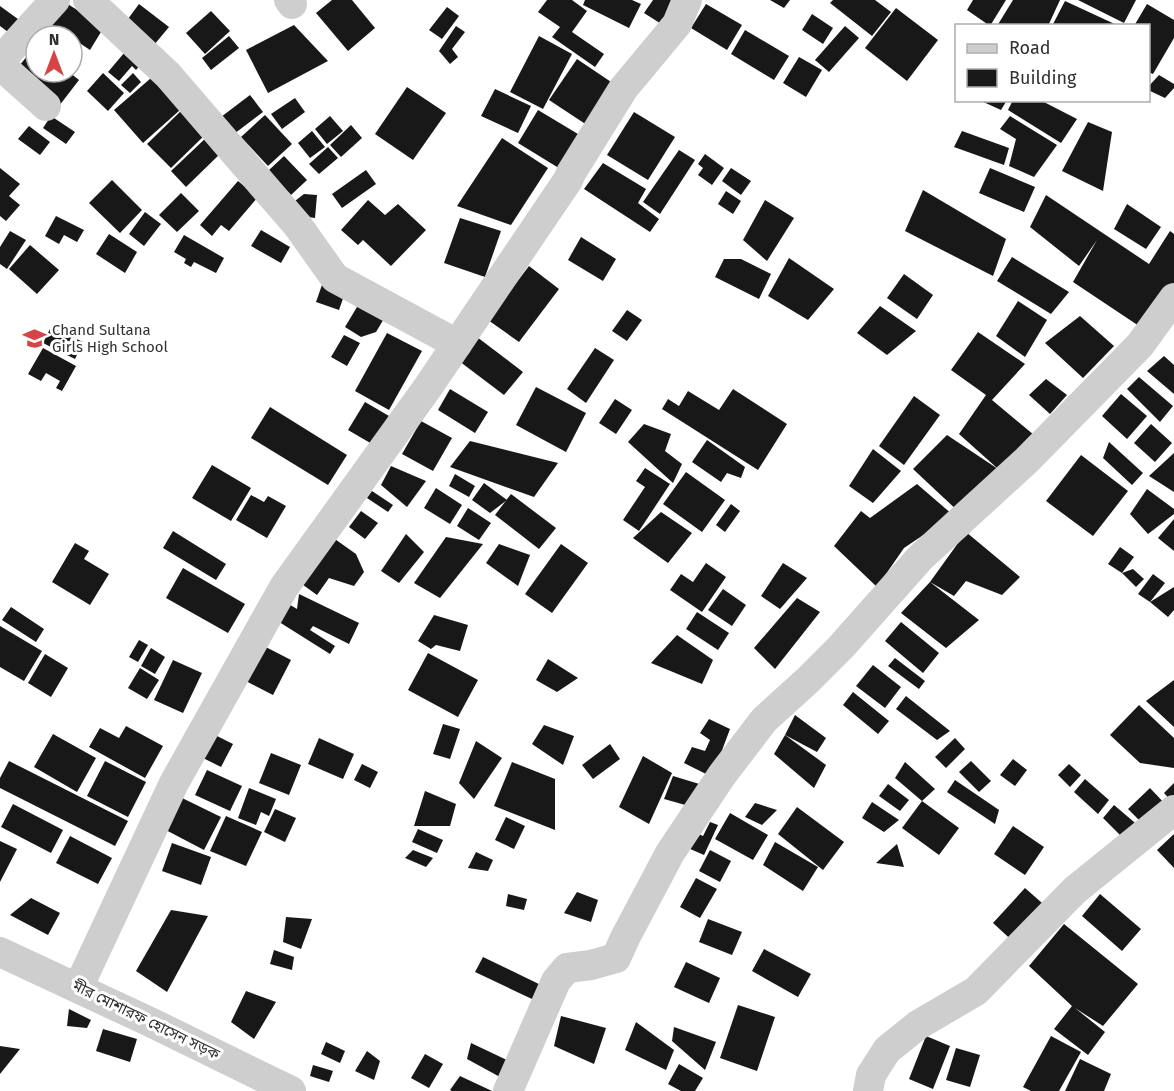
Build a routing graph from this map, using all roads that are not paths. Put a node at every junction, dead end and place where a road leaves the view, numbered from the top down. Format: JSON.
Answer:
{"nodes":[{"id":1,"x":55,"y":0,"type":"edge"},
{"id":2,"x":88,"y":0,"type":"edge"},
{"id":3,"x":687,"y":0,"type":"edge"},
{"id":4,"x":0,"y":63,"type":"edge"},
{"id":5,"x":46,"y":106,"type":"dead end"},
{"id":6,"x":1174,"y":298,"type":"edge"},
{"id":7,"x":457,"y":344,"type":"junction"},
{"id":8,"x":1174,"y":810,"type":"edge"},
{"id":9,"x":0,"y":952,"type":"edge"},
{"id":10,"x":78,"y":988,"type":"junction"},
{"id":11,"x":291,"y":1091,"type":"edge"},
{"id":12,"x":508,"y":1091,"type":"edge"},
{"id":13,"x":868,"y":1091,"type":"edge"}],
"edges":[{"from":1,"to":4,"type":"street"},
{"from":2,"to":7,"type":"street"},
{"from":3,"to":7,"type":"street"},
{"from":4,"to":5,"type":"street"},
{"from":6,"to":12,"type":"street"},
{"from":7,"to":10,"type":"street"},
{"from":8,"to":13,"type":"street"},
{"from":9,"to":10,"type":"street","name":"মীর মোশারফ হোসেন সড়ক"},
{"from":10,"to":11,"type":"street","name":"মীর মোশারফ হোসেন সড়ক"}]}
